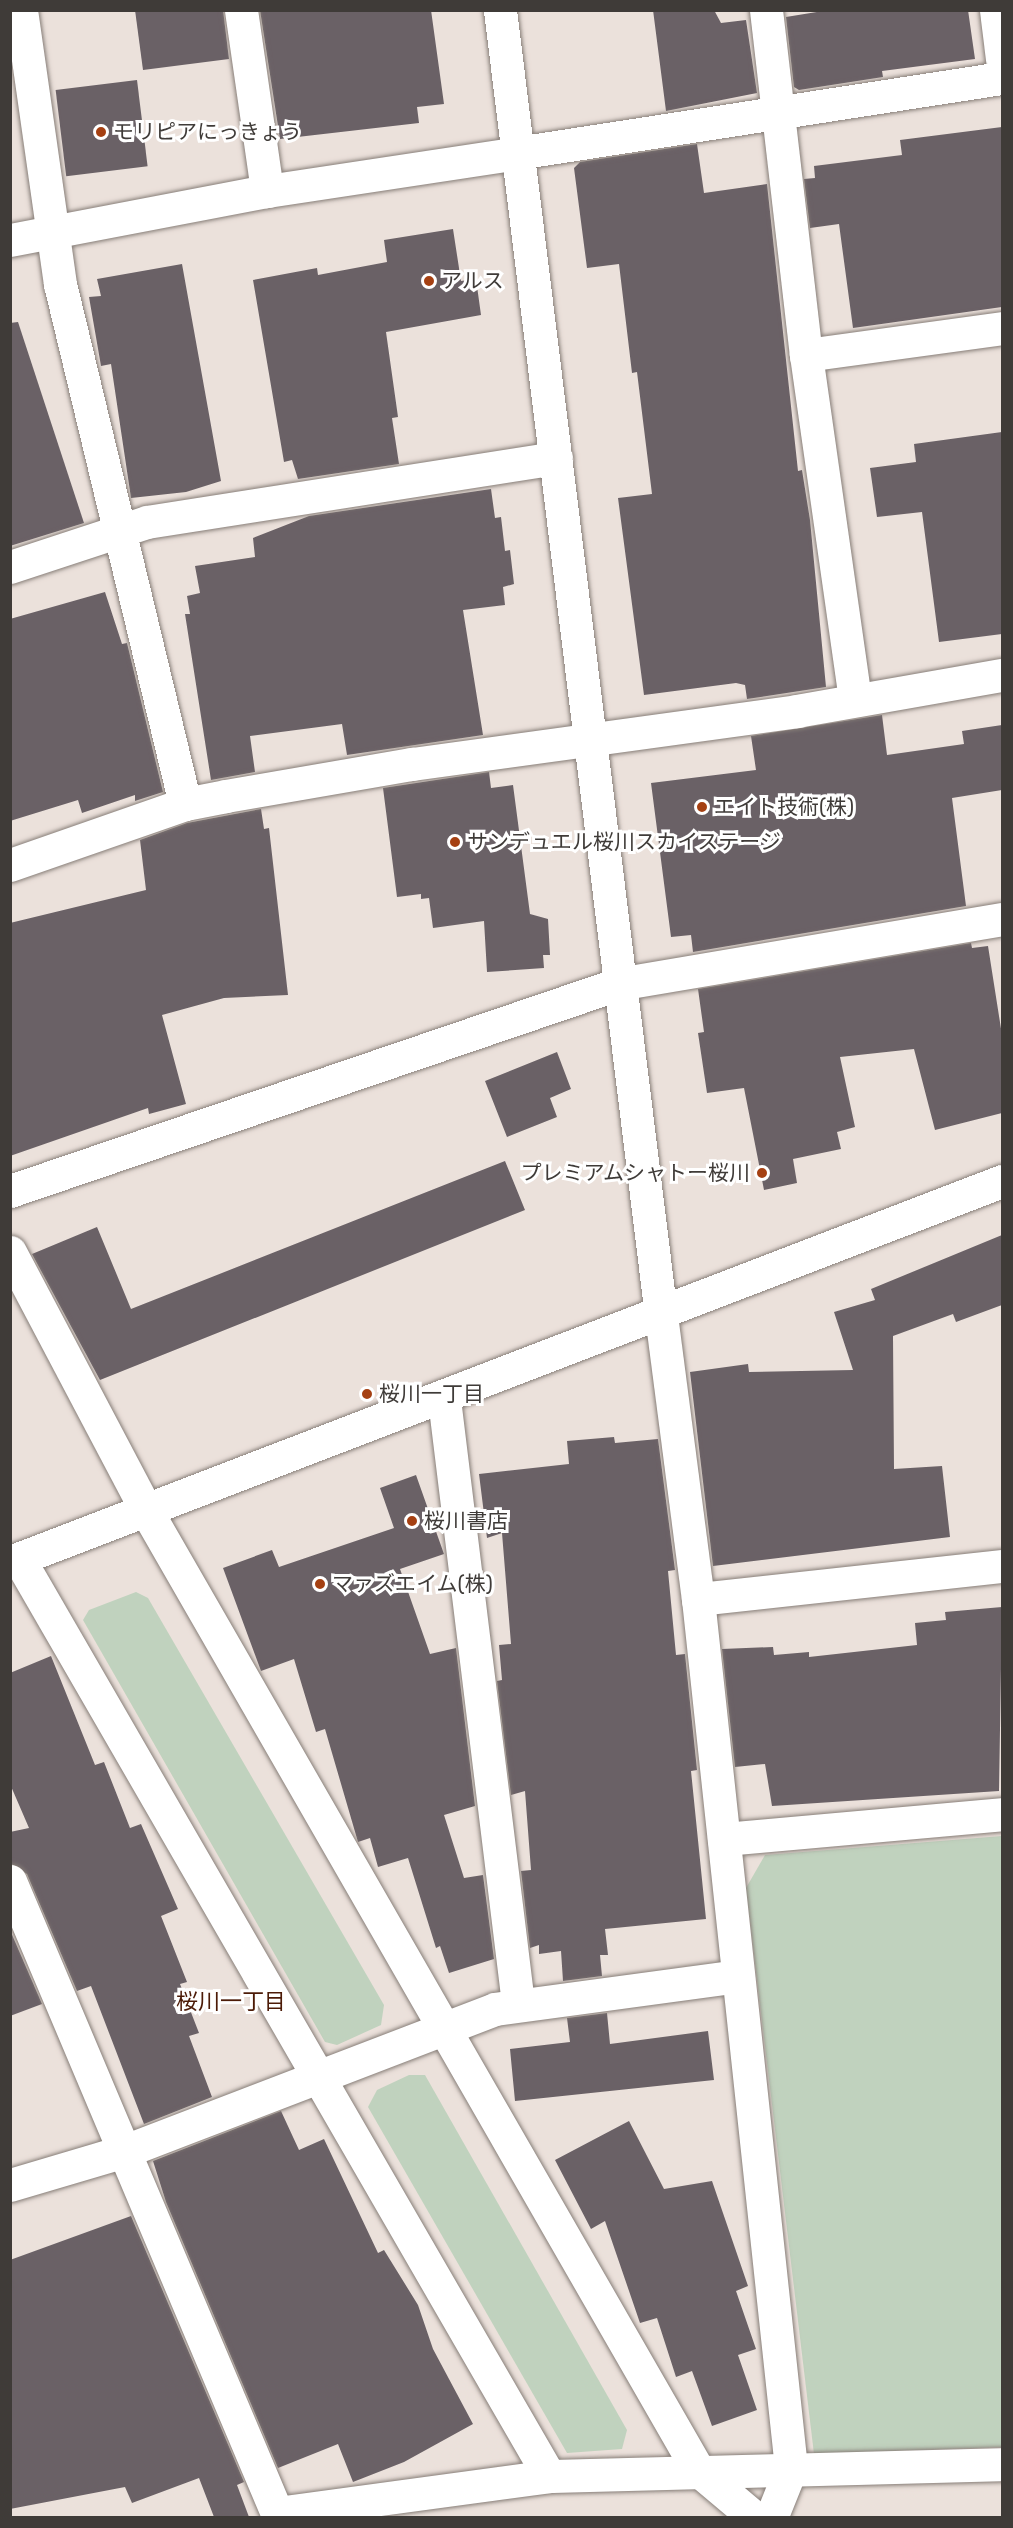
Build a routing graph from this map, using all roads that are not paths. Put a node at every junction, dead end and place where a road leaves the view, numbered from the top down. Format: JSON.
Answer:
{"nodes":[{"id":1,"x":21,"y":10,"type":"edge"},
{"id":2,"x":242,"y":10,"type":"edge"},
{"id":3,"x":500,"y":10,"type":"edge"},
{"id":4,"x":766,"y":10,"type":"edge"},
{"id":5,"x":996,"y":10,"type":"edge"},
{"id":6,"x":1002,"y":59,"type":"edge"},
{"id":7,"x":1002,"y":78,"type":"edge"},
{"id":8,"x":777,"y":113,"type":"junction"},
{"id":9,"x":517,"y":153,"type":"junction"},
{"id":10,"x":267,"y":191,"type":"junction"},
{"id":11,"x":50,"y":230,"type":"junction"},
{"id":12,"x":10,"y":240,"type":"edge"},
{"id":13,"x":1002,"y":328,"type":"edge"},
{"id":14,"x":806,"y":355,"type":"junction"},
{"id":15,"x":556,"y":458,"type":"junction"},
{"id":16,"x":120,"y":529,"type":"junction"},
{"id":17,"x":10,"y":567,"type":"edge"},
{"id":18,"x":1002,"y":675,"type":"edge"},
{"id":19,"x":855,"y":700,"type":"junction"},
{"id":20,"x":590,"y":742,"type":"junction"},
{"id":21,"x":185,"y":804,"type":"junction"},
{"id":22,"x":10,"y":865,"type":"edge"},
{"id":23,"x":1002,"y":919,"type":"edge"},
{"id":24,"x":618,"y":984,"type":"junction"},
{"id":25,"x":1002,"y":1181,"type":"edge"},
{"id":26,"x":10,"y":1191,"type":"edge"},
{"id":27,"x":10,"y":1252,"type":"edge"},
{"id":28,"x":662,"y":1315,"type":"junction"},
{"id":29,"x":444,"y":1399,"type":"junction"},
{"id":30,"x":146,"y":1510,"type":"junction"},
{"id":31,"x":15,"y":1561,"type":"edge"},
{"id":32,"x":1002,"y":1566,"type":"edge"},
{"id":33,"x":698,"y":1599,"type":"junction"},
{"id":34,"x":1002,"y":1814,"type":"edge"},
{"id":35,"x":724,"y":1839,"type":"junction"},
{"id":36,"x":10,"y":1881,"type":"edge"},
{"id":37,"x":738,"y":1976,"type":"junction"},
{"id":38,"x":518,"y":2003,"type":"junction"},
{"id":39,"x":441,"y":2030,"type":"junction"},
{"id":40,"x":315,"y":2077,"type":"junction"},
{"id":41,"x":125,"y":2151,"type":"junction"},
{"id":42,"x":10,"y":2185,"type":"edge"},
{"id":43,"x":1002,"y":2464,"type":"edge"},
{"id":44,"x":791,"y":2468,"type":"junction"},
{"id":45,"x":698,"y":2470,"type":"junction"},
{"id":46,"x":549,"y":2476,"type":"junction"},
{"id":47,"x":278,"y":2515,"type":"edge"},
{"id":48,"x":755,"y":2517,"type":"edge"},
{"id":49,"x":771,"y":2517,"type":"edge"}],
"edges":[{"from":1,"to":11,"type":"street"},
{"from":2,"to":10,"type":"street"},
{"from":3,"to":9,"type":"street"},
{"from":4,"to":8,"type":"street"},
{"from":5,"to":6,"type":"street"},
{"from":7,"to":8,"type":"street"},
{"from":8,"to":9,"type":"street"},
{"from":8,"to":14,"type":"street"},
{"from":9,"to":10,"type":"street"},
{"from":9,"to":15,"type":"street"},
{"from":10,"to":11,"type":"street"},
{"from":11,"to":12,"type":"street"},
{"from":11,"to":16,"type":"street"},
{"from":13,"to":14,"type":"street"},
{"from":14,"to":19,"type":"street"},
{"from":15,"to":16,"type":"street"},
{"from":15,"to":20,"type":"street"},
{"from":16,"to":17,"type":"street"},
{"from":16,"to":21,"type":"street"},
{"from":18,"to":19,"type":"street"},
{"from":19,"to":20,"type":"street"},
{"from":20,"to":21,"type":"street"},
{"from":20,"to":24,"type":"street"},
{"from":21,"to":22,"type":"street"},
{"from":23,"to":24,"type":"street"},
{"from":24,"to":26,"type":"street"},
{"from":24,"to":28,"type":"street"},
{"from":25,"to":28,"type":"street"},
{"from":27,"to":30,"type":"street"},
{"from":28,"to":29,"type":"street"},
{"from":28,"to":33,"type":"street"},
{"from":29,"to":30,"type":"street"},
{"from":29,"to":38,"type":"street"},
{"from":30,"to":31,"type":"street"},
{"from":30,"to":39,"type":"street"},
{"from":31,"to":40,"type":"street"},
{"from":32,"to":33,"type":"street"},
{"from":33,"to":35,"type":"street"},
{"from":34,"to":35,"type":"street"},
{"from":35,"to":37,"type":"street"},
{"from":36,"to":41,"type":"street"},
{"from":37,"to":38,"type":"street"},
{"from":37,"to":44,"type":"street"},
{"from":38,"to":39,"type":"street"},
{"from":39,"to":40,"type":"street"},
{"from":39,"to":45,"type":"street"},
{"from":40,"to":41,"type":"street"},
{"from":40,"to":46,"type":"street"},
{"from":41,"to":42,"type":"street"},
{"from":41,"to":47,"type":"street"},
{"from":43,"to":44,"type":"street"},
{"from":44,"to":45,"type":"street"},
{"from":44,"to":49,"type":"street"},
{"from":45,"to":46,"type":"street"},
{"from":45,"to":48,"type":"street"},
{"from":46,"to":47,"type":"street"}]}
